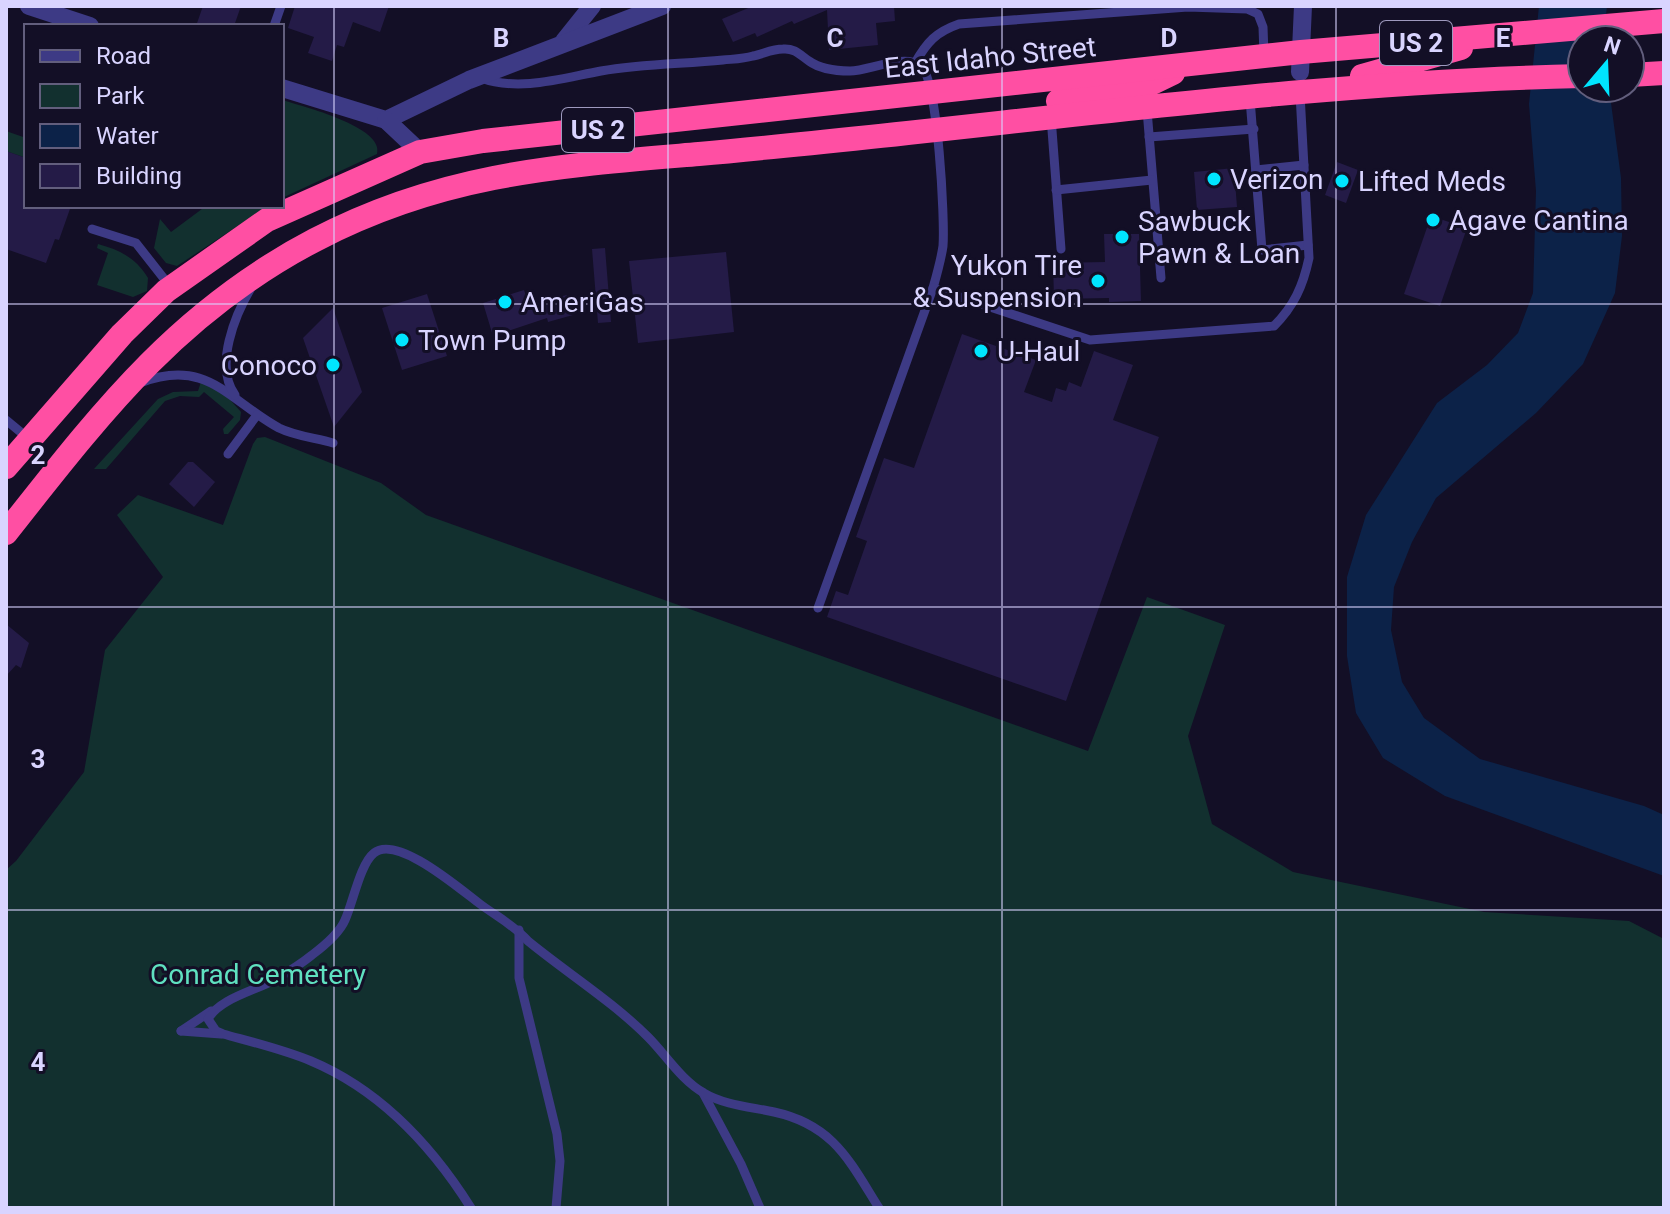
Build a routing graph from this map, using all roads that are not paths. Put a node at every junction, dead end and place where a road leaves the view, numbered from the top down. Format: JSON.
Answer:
{"nodes":[{"id":1,"x":29,"y":6,"type":"edge"},
{"id":2,"x":592,"y":6,"type":"edge"},
{"id":3,"x":662,"y":6,"type":"edge"},
{"id":4,"x":1303,"y":6,"type":"edge"},
{"id":5,"x":1664,"y":21,"type":"edge"},
{"id":6,"x":84,"y":24,"type":"edge"},
{"id":7,"x":1489,"y":37,"type":"junction"},
{"id":8,"x":549,"y":52,"type":"junction"},
{"id":9,"x":1264,"y":56,"type":"junction"},
{"id":10,"x":915,"y":63,"type":"junction"},
{"id":11,"x":1188,"y":65,"type":"junction"},
{"id":12,"x":1300,"y":72,"type":"junction"},
{"id":13,"x":478,"y":77,"type":"junction"},
{"id":14,"x":1566,"y":77,"type":"edge"},
{"id":15,"x":284,"y":89,"type":"edge"},
{"id":16,"x":932,"y":93,"type":"junction"},
{"id":17,"x":1250,"y":96,"type":"junction"},
{"id":18,"x":1146,"y":107,"type":"junction"},
{"id":19,"x":1051,"y":117,"type":"junction"},
{"id":20,"x":386,"y":120,"type":"junction"},
{"id":21,"x":1254,"y":129,"type":"junction"},
{"id":22,"x":936,"y":130,"type":"junction"},
{"id":23,"x":1149,"y":137,"type":"junction"},
{"id":24,"x":420,"y":152,"type":"junction"},
{"id":25,"x":1304,"y":165,"type":"junction"},
{"id":26,"x":1256,"y":170,"type":"junction"},
{"id":27,"x":1152,"y":180,"type":"junction"},
{"id":28,"x":1056,"y":190,"type":"junction"},
{"id":29,"x":92,"y":229,"type":"dead end"},
{"id":30,"x":1308,"y":245,"type":"junction"},
{"id":31,"x":1061,"y":249,"type":"dead end"},
{"id":32,"x":264,"y":270,"type":"junction"},
{"id":33,"x":1161,"y":278,"type":"dead end"},
{"id":34,"x":171,"y":288,"type":"junction"},
{"id":35,"x":933,"y":288,"type":"junction"},
{"id":36,"x":237,"y":398,"type":"junction"},
{"id":37,"x":114,"y":399,"type":"junction"},
{"id":38,"x":257,"y":415,"type":"junction"},
{"id":39,"x":6,"y":420,"type":"edge"},
{"id":40,"x":29,"y":439,"type":"junction"},
{"id":41,"x":333,"y":443,"type":"dead end"},
{"id":42,"x":228,"y":454,"type":"dead end"},
{"id":43,"x":6,"y":467,"type":"edge"},
{"id":44,"x":6,"y":533,"type":"edge"},
{"id":45,"x":818,"y":608,"type":"dead end"},
{"id":46,"x":519,"y":930,"type":"junction"},
{"id":47,"x":217,"y":1006,"type":"junction"},
{"id":48,"x":223,"y":1034,"type":"junction"},
{"id":49,"x":703,"y":1093,"type":"junction"},
{"id":50,"x":471,"y":1208,"type":"edge"},
{"id":51,"x":556,"y":1208,"type":"edge"},
{"id":52,"x":760,"y":1208,"type":"edge"},
{"id":53,"x":879,"y":1208,"type":"edge"}],
"edges":[{"from":1,"to":6,"type":"street"},
{"from":2,"to":8,"type":"street"},
{"from":3,"to":8,"type":"street"},
{"from":4,"to":12,"type":"street"},
{"from":5,"to":7,"type":"highway","name":"East Idaho Street","number":"US 2"},
{"from":7,"to":12,"type":"highway","name":"East Idaho Street","number":"US 2"},
{"from":7,"to":12,"type":"highway"},
{"from":8,"to":13,"type":"street"},
{"from":9,"to":10,"type":"lane"},
{"from":9,"to":11,"type":"highway","name":"East Idaho Street","number":"US 2"},
{"from":9,"to":12,"type":"highway","name":"East Idaho Street","number":"US 2"},
{"from":10,"to":13,"type":"lane"},
{"from":10,"to":16,"type":"lane"},
{"from":11,"to":16,"type":"highway","name":"East Idaho Street","number":"US 2"},
{"from":11,"to":22,"type":"highway"},
{"from":12,"to":14,"type":"highway","name":"East Idaho Street","number":"US 2"},
{"from":12,"to":17,"type":"highway","name":"East Idaho Street","number":"US 2"},
{"from":12,"to":25,"type":"lane"},
{"from":13,"to":20,"type":"street"},
{"from":15,"to":20,"type":"street"},
{"from":16,"to":22,"type":"lane"},
{"from":16,"to":24,"type":"highway","name":"East Idaho Street","number":"US 2"},
{"from":17,"to":18,"type":"highway","name":"East Idaho Street","number":"US 2"},
{"from":17,"to":21,"type":"lane"},
{"from":18,"to":19,"type":"highway","name":"East Idaho Street","number":"US 2"},
{"from":18,"to":23,"type":"lane"},
{"from":19,"to":22,"type":"highway","name":"East Idaho Street","number":"US 2"},
{"from":19,"to":28,"type":"lane"},
{"from":20,"to":24,"type":"street"},
{"from":21,"to":23,"type":"lane"},
{"from":21,"to":26,"type":"lane"},
{"from":22,"to":32,"type":"highway","name":"East Idaho Street","number":"US 2"},
{"from":22,"to":35,"type":"lane"},
{"from":23,"to":27,"type":"lane"},
{"from":24,"to":34,"type":"highway","name":"East Idaho Street","number":"US 2"},
{"from":25,"to":26,"type":"lane"},
{"from":25,"to":30,"type":"lane"},
{"from":26,"to":30,"type":"lane"},
{"from":27,"to":28,"type":"lane"},
{"from":27,"to":33,"type":"lane"},
{"from":28,"to":31,"type":"lane"},
{"from":29,"to":34,"type":"lane"},
{"from":30,"to":35,"type":"lane"},
{"from":32,"to":36,"type":"lane"},
{"from":32,"to":37,"type":"highway","name":"East Idaho Street","number":"US 2"},
{"from":34,"to":40,"type":"highway","name":"East Idaho Street","number":"US 2"},
{"from":35,"to":45,"type":"lane"},
{"from":36,"to":37,"type":"lane"},
{"from":36,"to":38,"type":"lane"},
{"from":37,"to":44,"type":"highway","name":"East Idaho Street","number":"US 2"},
{"from":38,"to":41,"type":"lane"},
{"from":38,"to":42,"type":"lane"},
{"from":39,"to":40,"type":"lane"},
{"from":40,"to":43,"type":"highway","name":"East Idaho Street","number":"US 2"},
{"from":46,"to":47,"type":"lane"},
{"from":46,"to":49,"type":"lane"},
{"from":46,"to":51,"type":"lane"},
{"from":47,"to":48,"type":"lane"},
{"from":47,"to":48,"type":"lane"},
{"from":48,"to":50,"type":"lane"},
{"from":49,"to":52,"type":"lane"},
{"from":49,"to":53,"type":"lane"}]}
